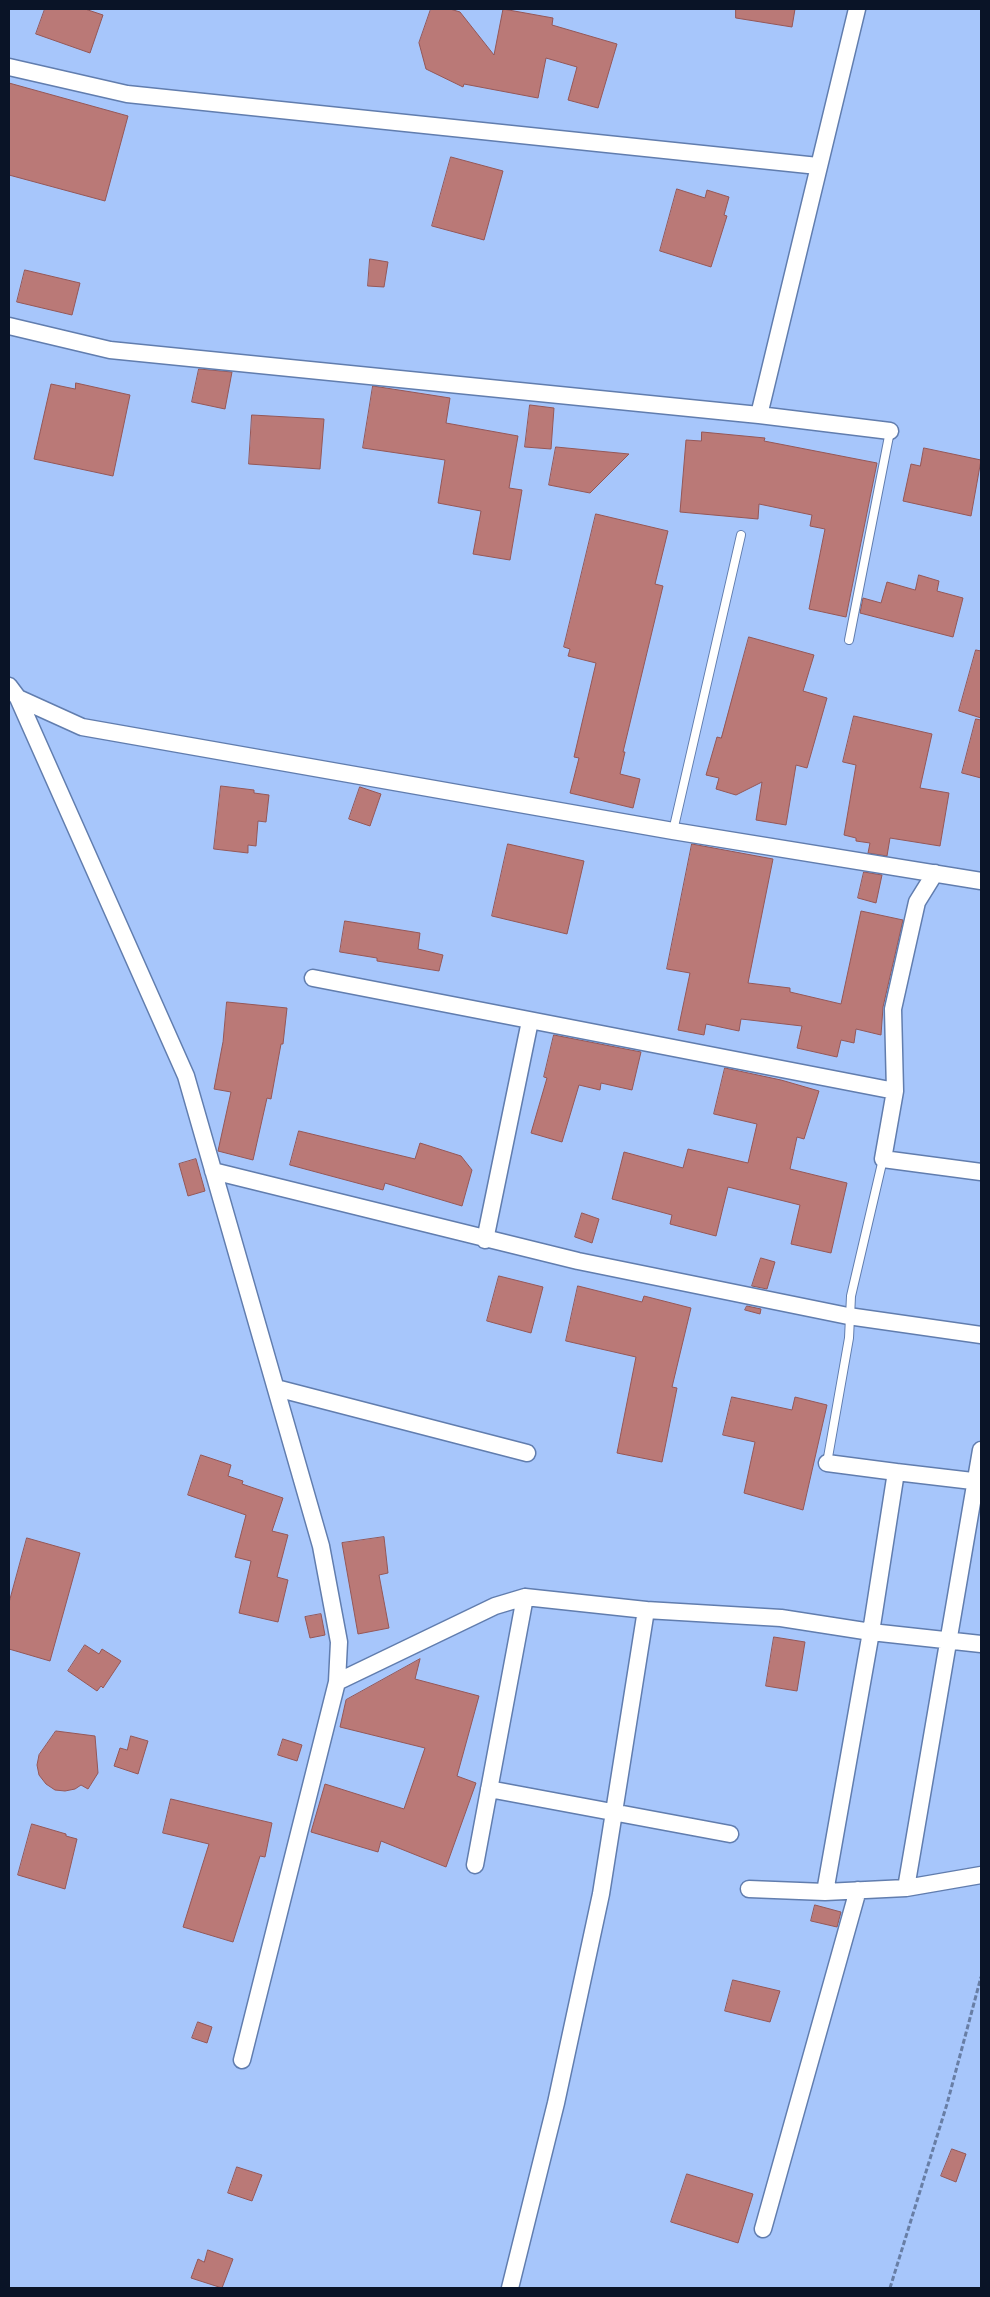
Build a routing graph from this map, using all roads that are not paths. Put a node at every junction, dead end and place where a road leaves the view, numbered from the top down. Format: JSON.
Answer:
{"nodes":[{"id":1,"x":857,"y":9,"type":"edge"},
{"id":2,"x":9,"y":67,"type":"edge"},
{"id":3,"x":818,"y":166,"type":"junction"},
{"id":4,"x":9,"y":326,"type":"edge"},
{"id":5,"x":760,"y":415,"type":"junction"},
{"id":6,"x":890,"y":431,"type":"joint"},
{"id":7,"x":741,"y":535,"type":"dead end"},
{"id":8,"x":849,"y":640,"type":"dead end"},
{"id":9,"x":14,"y":692,"type":"edge"},
{"id":10,"x":673,"y":831,"type":"junction"},
{"id":11,"x":935,"y":873,"type":"junction"},
{"id":12,"x":981,"y":881,"type":"edge"},
{"id":13,"x":313,"y":978,"type":"dead end"},
{"id":14,"x":530,"y":1022,"type":"junction"},
{"id":15,"x":895,"y":1091,"type":"junction"},
{"id":16,"x":883,"y":1159,"type":"junction"},
{"id":17,"x":213,"y":1171,"type":"junction"},
{"id":18,"x":981,"y":1172,"type":"edge"},
{"id":19,"x":485,"y":1240,"type":"junction"},
{"id":20,"x":848,"y":1316,"type":"junction"},
{"id":21,"x":981,"y":1335,"type":"edge"},
{"id":22,"x":276,"y":1388,"type":"junction"},
{"id":23,"x":981,"y":1450,"type":"edge"},
{"id":24,"x":527,"y":1453,"type":"dead end"},
{"id":25,"x":827,"y":1463,"type":"joint"},
{"id":26,"x":896,"y":1472,"type":"junction"},
{"id":27,"x":978,"y":1482,"type":"edge"},
{"id":28,"x":525,"y":1597,"type":"junction"},
{"id":29,"x":646,"y":1610,"type":"junction"},
{"id":30,"x":872,"y":1632,"type":"junction"},
{"id":31,"x":948,"y":1640,"type":"junction"},
{"id":32,"x":981,"y":1644,"type":"edge"},
{"id":33,"x":337,"y":1682,"type":"junction"},
{"id":34,"x":489,"y":1789,"type":"junction"},
{"id":35,"x":614,"y":1812,"type":"junction"},
{"id":36,"x":730,"y":1834,"type":"dead end"},
{"id":37,"x":475,"y":1865,"type":"dead end"},
{"id":38,"x":981,"y":1875,"type":"edge"},
{"id":39,"x":906,"y":1888,"type":"junction"},
{"id":40,"x":749,"y":1889,"type":"dead end"},
{"id":41,"x":858,"y":1890,"type":"junction"},
{"id":42,"x":825,"y":1892,"type":"junction"},
{"id":43,"x":242,"y":2060,"type":"dead end"},
{"id":44,"x":763,"y":2229,"type":"dead end"},
{"id":45,"x":510,"y":2288,"type":"edge"}],
"edges":[{"from":1,"to":3,"type":"street"},
{"from":2,"to":3,"type":"street"},
{"from":3,"to":5,"type":"street"},
{"from":4,"to":5,"type":"street"},
{"from":5,"to":6,"type":"street"},
{"from":6,"to":8,"type":"lane"},
{"from":7,"to":10,"type":"lane"},
{"from":9,"to":10,"type":"street"},
{"from":9,"to":17,"type":"street"},
{"from":10,"to":11,"type":"street"},
{"from":11,"to":12,"type":"street"},
{"from":11,"to":15,"type":"street"},
{"from":13,"to":14,"type":"street"},
{"from":14,"to":15,"type":"street"},
{"from":14,"to":19,"type":"street"},
{"from":15,"to":16,"type":"street"},
{"from":16,"to":18,"type":"street"},
{"from":16,"to":20,"type":"lane"},
{"from":17,"to":19,"type":"street"},
{"from":17,"to":22,"type":"street"},
{"from":19,"to":20,"type":"street"},
{"from":20,"to":21,"type":"street"},
{"from":20,"to":25,"type":"lane"},
{"from":22,"to":24,"type":"street"},
{"from":22,"to":33,"type":"street"},
{"from":23,"to":27,"type":"street"},
{"from":25,"to":26,"type":"street"},
{"from":26,"to":27,"type":"street"},
{"from":26,"to":30,"type":"street"},
{"from":27,"to":31,"type":"street"},
{"from":28,"to":29,"type":"street"},
{"from":28,"to":33,"type":"street"},
{"from":28,"to":34,"type":"street"},
{"from":29,"to":30,"type":"street"},
{"from":29,"to":35,"type":"street"},
{"from":30,"to":31,"type":"street"},
{"from":30,"to":42,"type":"street"},
{"from":31,"to":32,"type":"street"},
{"from":31,"to":39,"type":"street"},
{"from":33,"to":43,"type":"street"},
{"from":34,"to":35,"type":"street"},
{"from":34,"to":37,"type":"street"},
{"from":35,"to":36,"type":"street"},
{"from":35,"to":45,"type":"street"},
{"from":38,"to":39,"type":"street"},
{"from":39,"to":41,"type":"street"},
{"from":40,"to":42,"type":"street"},
{"from":41,"to":42,"type":"street"},
{"from":41,"to":44,"type":"street"}]}
